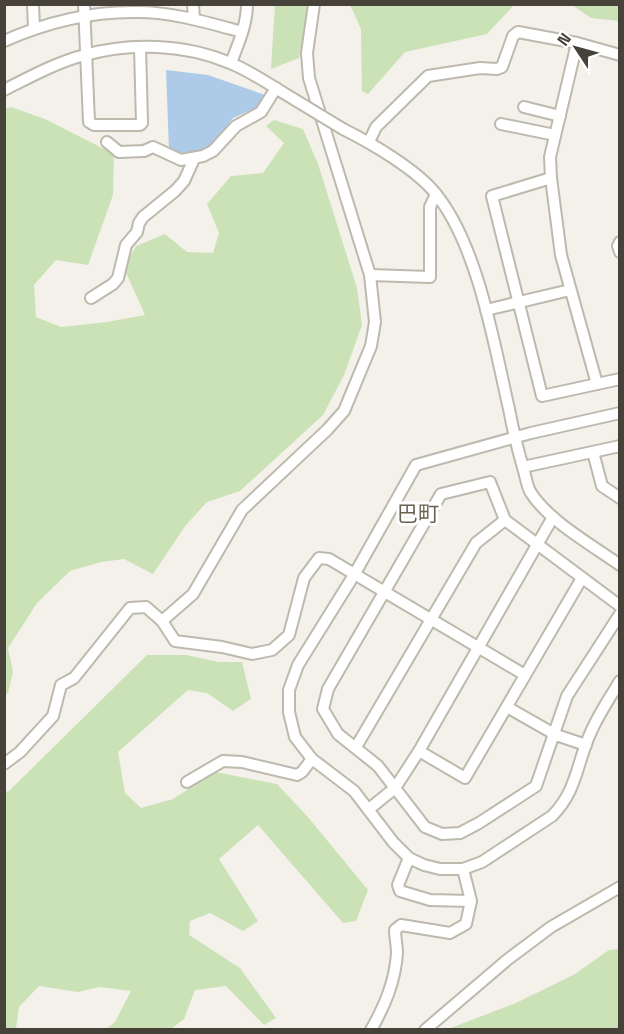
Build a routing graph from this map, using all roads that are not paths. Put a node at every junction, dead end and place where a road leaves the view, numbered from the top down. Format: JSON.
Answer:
{"nodes":[{"id":1,"x":33,"y":4,"type":"edge"},
{"id":2,"x":193,"y":4,"type":"edge"},
{"id":3,"x":247,"y":4,"type":"edge"},
{"id":4,"x":314,"y":4,"type":"edge"},
{"id":5,"x":140,"y":8,"type":"edge"},
{"id":6,"x":84,"y":10,"type":"edge"},
{"id":7,"x":194,"y":19,"type":"junction"},
{"id":8,"x":34,"y":28,"type":"junction"},
{"id":9,"x":243,"y":32,"type":"junction"},
{"id":10,"x":4,"y":41,"type":"edge"},
{"id":11,"x":577,"y":43,"type":"junction"},
{"id":12,"x":140,"y":47,"type":"junction"},
{"id":13,"x":85,"y":54,"type":"junction"},
{"id":14,"x":620,"y":55,"type":"edge"},
{"id":15,"x":231,"y":63,"type":"junction"},
{"id":16,"x":4,"y":90,"type":"edge"},
{"id":17,"x":279,"y":90,"type":"junction"},
{"id":18,"x":524,"y":107,"type":"dead end"},
{"id":19,"x":560,"y":116,"type":"junction"},
{"id":20,"x":501,"y":123,"type":"dead end"},
{"id":21,"x":555,"y":135,"type":"junction"},
{"id":22,"x":107,"y":142,"type":"dead end"},
{"id":23,"x":369,"y":142,"type":"junction"},
{"id":24,"x":194,"y":159,"type":"junction"},
{"id":25,"x":551,"y":178,"type":"junction"},
{"id":26,"x":436,"y":194,"type":"junction"},
{"id":27,"x":620,"y":242,"type":"edge"},
{"id":28,"x":620,"y":252,"type":"edge"},
{"id":29,"x":370,"y":275,"type":"junction"},
{"id":30,"x":570,"y":290,"type":"junction"},
{"id":31,"x":91,"y":298,"type":"dead end"},
{"id":32,"x":520,"y":302,"type":"junction"},
{"id":33,"x":486,"y":309,"type":"junction"},
{"id":34,"x":620,"y":380,"type":"edge"},
{"id":35,"x":597,"y":384,"type":"junction"},
{"id":36,"x":620,"y":413,"type":"edge"},
{"id":37,"x":515,"y":438,"type":"junction"},
{"id":38,"x":620,"y":446,"type":"edge"},
{"id":39,"x":593,"y":452,"type":"junction"},
{"id":40,"x":523,"y":467,"type":"junction"},
{"id":41,"x":620,"y":498,"type":"edge"},
{"id":42,"x":553,"y":517,"type":"junction"},
{"id":43,"x":505,"y":520,"type":"junction"},
{"id":44,"x":537,"y":545,"type":"junction"},
{"id":45,"x":620,"y":565,"type":"edge"},
{"id":46,"x":354,"y":575,"type":"junction"},
{"id":47,"x":582,"y":578,"type":"junction"},
{"id":48,"x":384,"y":593,"type":"junction"},
{"id":49,"x":620,"y":606,"type":"edge"},
{"id":50,"x":620,"y":614,"type":"edge"},
{"id":51,"x":431,"y":620,"type":"junction"},
{"id":52,"x":162,"y":621,"type":"junction"},
{"id":53,"x":478,"y":648,"type":"junction"},
{"id":54,"x":525,"y":675,"type":"junction"},
{"id":55,"x":620,"y":681,"type":"edge"},
{"id":56,"x":507,"y":707,"type":"junction"},
{"id":57,"x":556,"y":735,"type":"junction"},
{"id":58,"x":586,"y":745,"type":"junction"},
{"id":59,"x":356,"y":747,"type":"junction"},
{"id":60,"x":419,"y":751,"type":"junction"},
{"id":61,"x":312,"y":759,"type":"junction"},
{"id":62,"x":4,"y":764,"type":"edge"},
{"id":63,"x":187,"y":782,"type":"dead end"},
{"id":64,"x":395,"y":788,"type":"junction"},
{"id":65,"x":369,"y":809,"type":"junction"},
{"id":66,"x":410,"y":858,"type":"junction"},
{"id":67,"x":463,"y":869,"type":"junction"},
{"id":68,"x":620,"y":887,"type":"edge"},
{"id":69,"x":471,"y":901,"type":"junction"},
{"id":70,"x":371,"y":1029,"type":"edge"},
{"id":71,"x":425,"y":1029,"type":"edge"}],
"edges":[{"from":1,"to":8,"type":"street"},
{"from":2,"to":7,"type":"street"},
{"from":3,"to":9,"type":"street"},
{"from":4,"to":29,"type":"street"},
{"from":5,"to":6,"type":"street"},
{"from":5,"to":7,"type":"street"},
{"from":6,"to":8,"type":"street"},
{"from":6,"to":13,"type":"street"},
{"from":7,"to":9,"type":"street"},
{"from":8,"to":10,"type":"street"},
{"from":9,"to":15,"type":"street"},
{"from":11,"to":14,"type":"street"},
{"from":11,"to":19,"type":"street"},
{"from":11,"to":23,"type":"street"},
{"from":12,"to":13,"type":"street"},
{"from":12,"to":13,"type":"street"},
{"from":12,"to":15,"type":"street"},
{"from":13,"to":16,"type":"street"},
{"from":15,"to":17,"type":"street"},
{"from":17,"to":23,"type":"street","bridge":true},
{"from":17,"to":24,"type":"street"},
{"from":18,"to":19,"type":"street"},
{"from":19,"to":21,"type":"street"},
{"from":20,"to":21,"type":"street"},
{"from":21,"to":25,"type":"street"},
{"from":22,"to":24,"type":"street"},
{"from":23,"to":26,"type":"street"},
{"from":24,"to":31,"type":"street"},
{"from":25,"to":30,"type":"street"},
{"from":25,"to":32,"type":"street"},
{"from":26,"to":29,"type":"street"},
{"from":26,"to":33,"type":"street"},
{"from":27,"to":28,"type":"street"},
{"from":29,"to":52,"type":"street"},
{"from":30,"to":32,"type":"street"},
{"from":30,"to":35,"type":"street"},
{"from":32,"to":33,"type":"street"},
{"from":32,"to":35,"type":"street"},
{"from":33,"to":37,"type":"street"},
{"from":34,"to":35,"type":"street"},
{"from":36,"to":37,"type":"street"},
{"from":37,"to":40,"type":"street"},
{"from":37,"to":46,"type":"street"},
{"from":38,"to":39,"type":"street"},
{"from":39,"to":40,"type":"street"},
{"from":39,"to":41,"type":"street"},
{"from":40,"to":42,"type":"street"},
{"from":42,"to":44,"type":"street"},
{"from":42,"to":45,"type":"street"},
{"from":43,"to":44,"type":"street"},
{"from":43,"to":48,"type":"street"},
{"from":43,"to":51,"type":"street"},
{"from":44,"to":47,"type":"street"},
{"from":44,"to":53,"type":"street"},
{"from":46,"to":48,"type":"street"},
{"from":46,"to":52,"type":"street"},
{"from":46,"to":61,"type":"street"},
{"from":47,"to":49,"type":"street"},
{"from":47,"to":54,"type":"street"},
{"from":48,"to":51,"type":"street"},
{"from":48,"to":59,"type":"street"},
{"from":50,"to":57,"type":"street"},
{"from":51,"to":53,"type":"street"},
{"from":51,"to":59,"type":"street"},
{"from":52,"to":62,"type":"street"},
{"from":53,"to":54,"type":"street"},
{"from":53,"to":60,"type":"street"},
{"from":54,"to":56,"type":"street"},
{"from":55,"to":58,"type":"street"},
{"from":56,"to":57,"type":"street"},
{"from":56,"to":60,"type":"street"},
{"from":57,"to":58,"type":"street"},
{"from":57,"to":64,"type":"street"},
{"from":58,"to":67,"type":"street"},
{"from":59,"to":64,"type":"street"},
{"from":60,"to":64,"type":"street"},
{"from":61,"to":63,"type":"street"},
{"from":61,"to":65,"type":"street"},
{"from":64,"to":65,"type":"street"},
{"from":65,"to":66,"type":"street"},
{"from":66,"to":67,"type":"street"},
{"from":66,"to":69,"type":"street"},
{"from":67,"to":69,"type":"street"},
{"from":68,"to":71,"type":"street"},
{"from":69,"to":70,"type":"street"}]}
